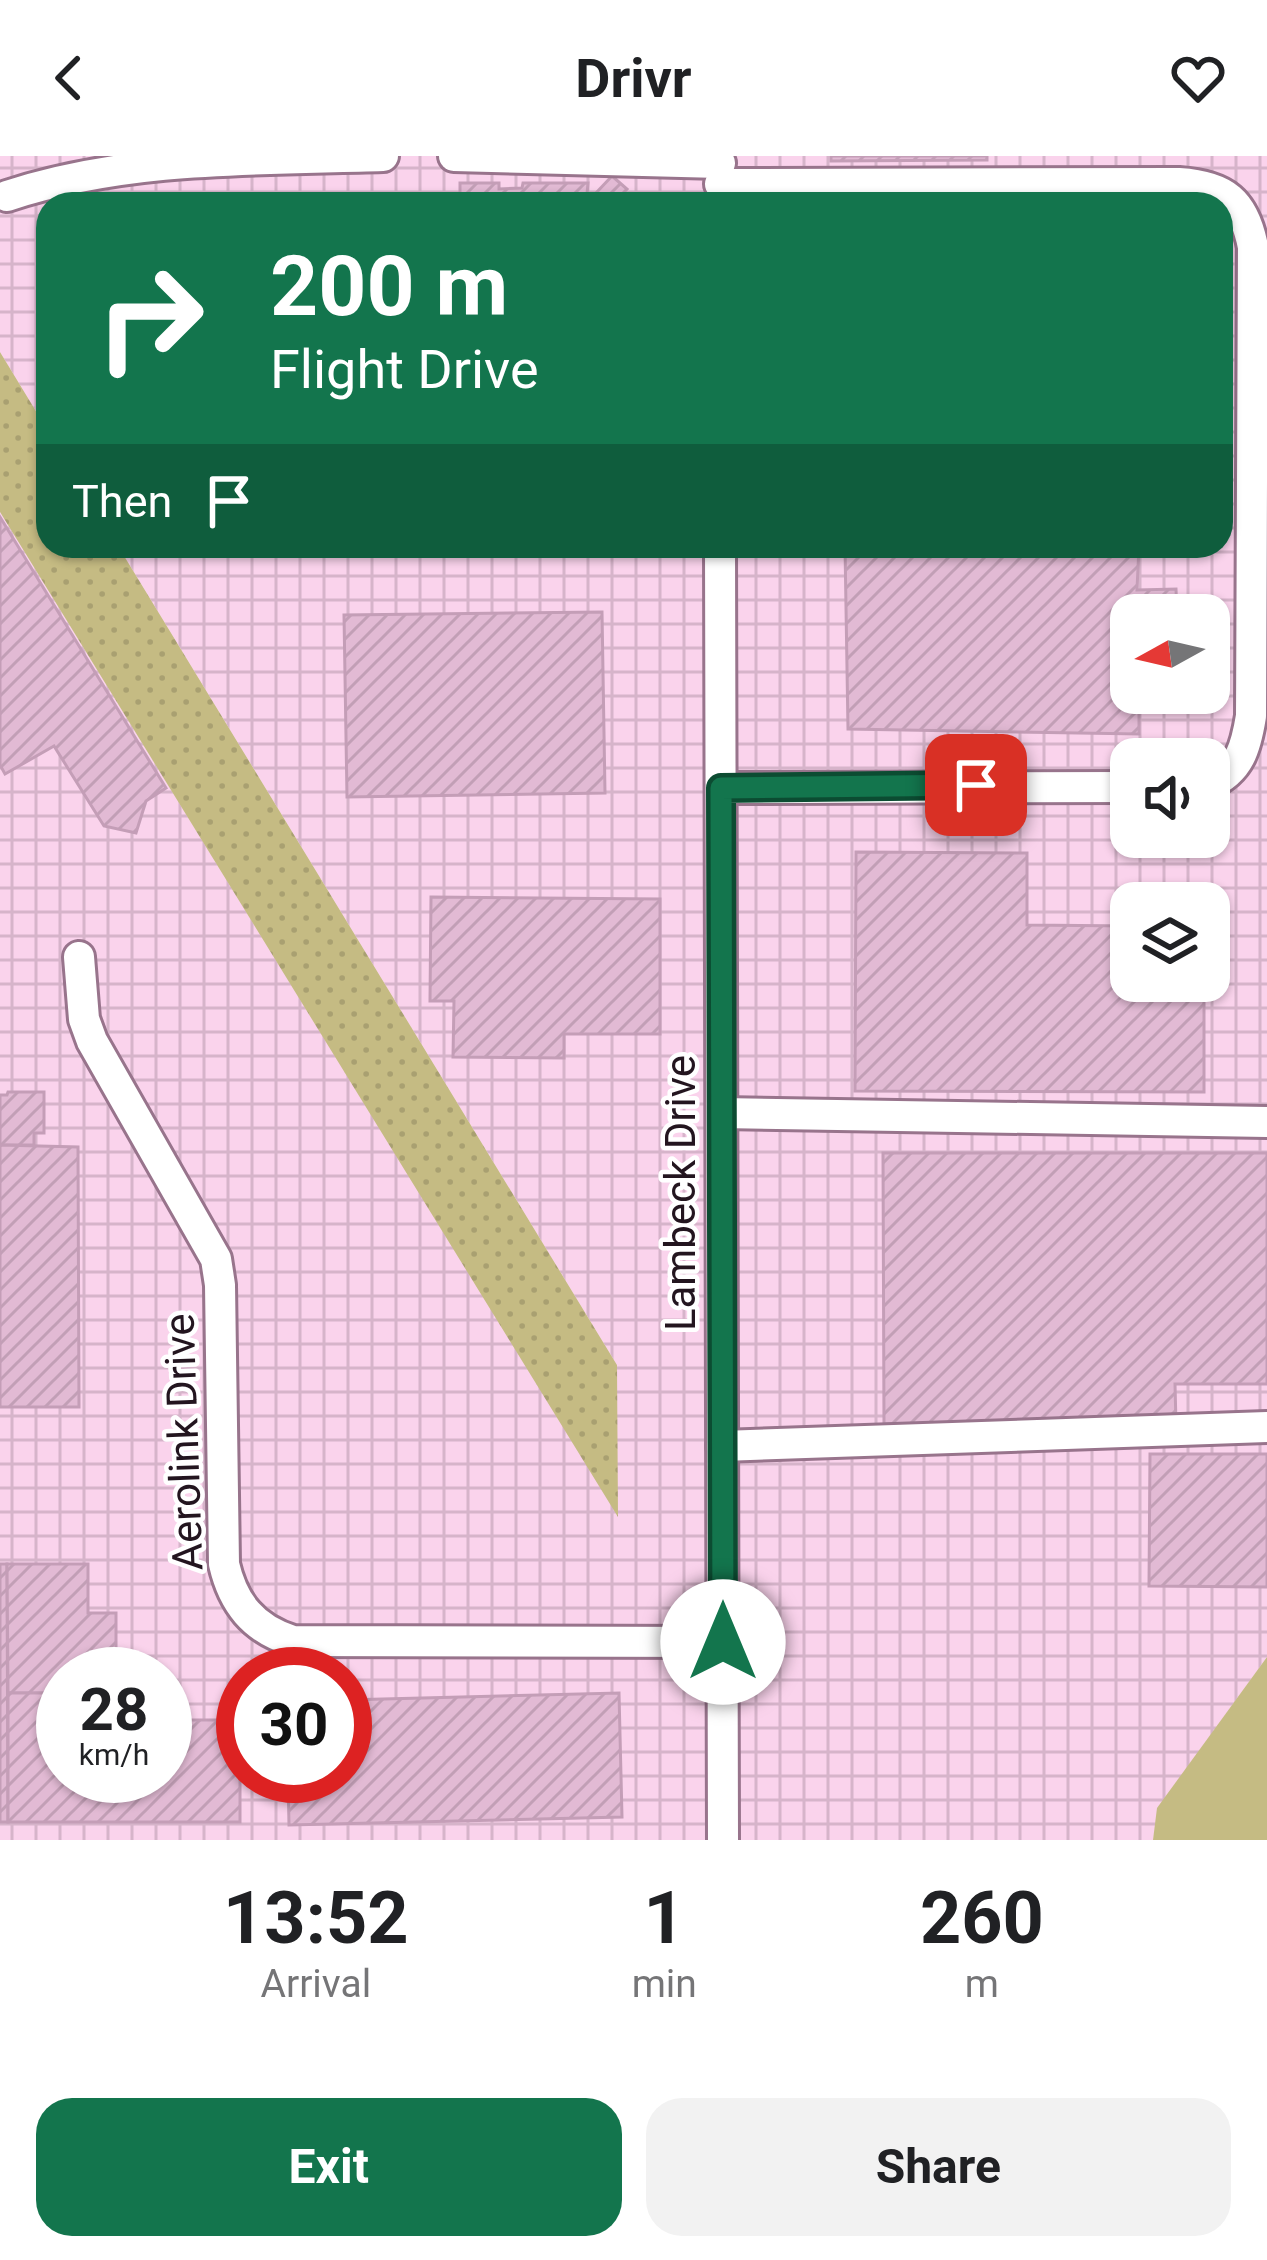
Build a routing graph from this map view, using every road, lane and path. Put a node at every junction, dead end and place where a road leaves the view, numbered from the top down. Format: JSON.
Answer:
{"nodes":[{"id":1,"x":383,"y":156,"type":"edge"},
{"id":2,"x":454,"y":156,"type":"edge"},
{"id":3,"x":720,"y":177,"type":"edge"},
{"id":4,"x":1219,"y":192,"type":"edge"},
{"id":5,"x":7,"y":196,"type":"dead end"},
{"id":6,"x":1233,"y":200,"type":"edge"},
{"id":7,"x":721,"y":558,"type":"edge"},
{"id":8,"x":1230,"y":773,"type":"edge"},
{"id":9,"x":721,"y":788,"type":"junction"},
{"id":10,"x":1110,"y":788,"type":"edge"},
{"id":11,"x":79,"y":957,"type":"dead end"},
{"id":12,"x":722,"y":1113,"type":"junction"},
{"id":13,"x":1267,"y":1122,"type":"edge"},
{"id":14,"x":1267,"y":1427,"type":"edge"},
{"id":15,"x":722,"y":1446,"type":"junction"},
{"id":16,"x":723,"y":1642,"type":"junction"},
{"id":17,"x":723,"y":1840,"type":"edge"}],
"edges":[{"from":1,"to":5,"type":"street"},
{"from":2,"to":3,"type":"street"},
{"from":3,"to":4,"type":"street"},
{"from":6,"to":8,"type":"street"},
{"from":7,"to":9,"type":"street","name":"Lambeck Drive"},
{"from":9,"to":10,"type":"street"},
{"from":9,"to":12,"type":"street","name":"Lambeck Drive"},
{"from":11,"to":16,"type":"street","name":"Aerolink Drive"},
{"from":12,"to":13,"type":"street"},
{"from":12,"to":15,"type":"street","name":"Lambeck Drive"},
{"from":14,"to":15,"type":"street"},
{"from":15,"to":16,"type":"street","name":"Lambeck Drive"},
{"from":16,"to":17,"type":"street","name":"Lambeck Drive"}]}
